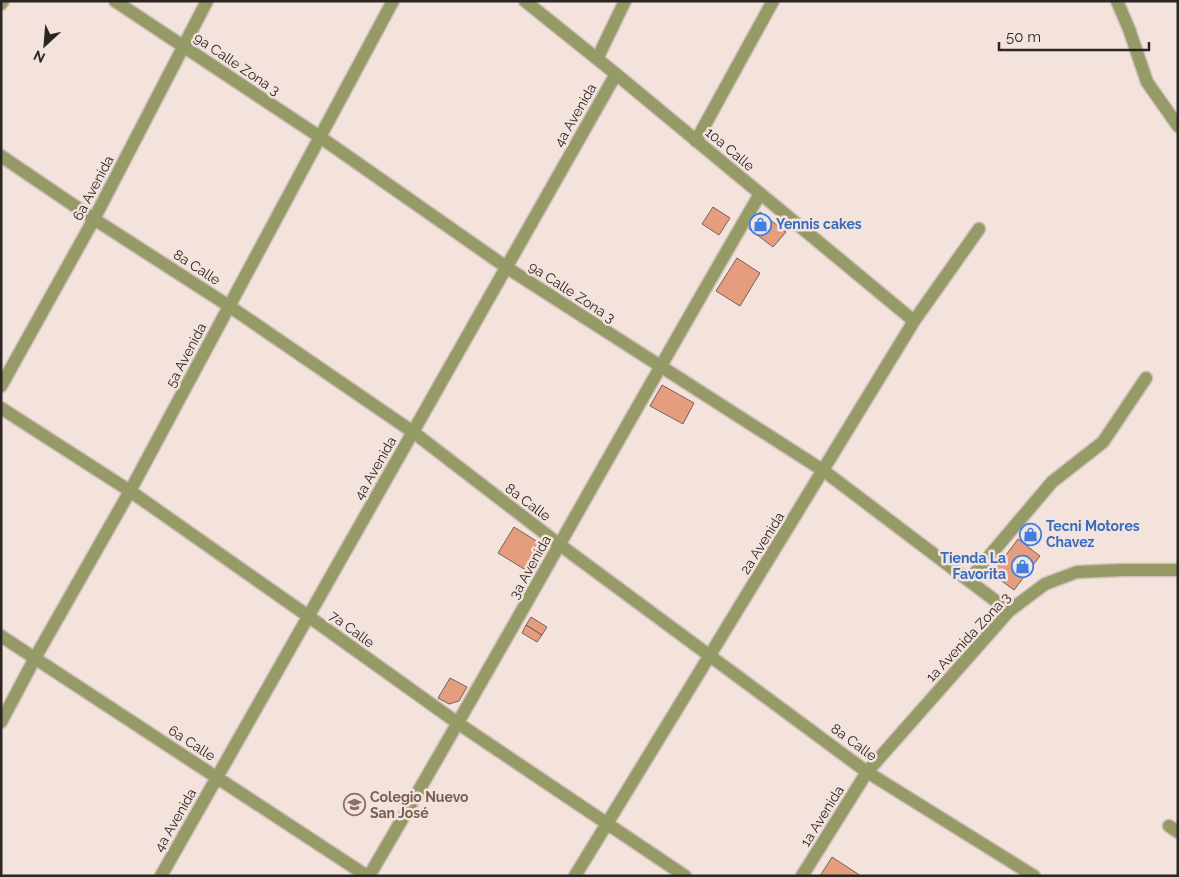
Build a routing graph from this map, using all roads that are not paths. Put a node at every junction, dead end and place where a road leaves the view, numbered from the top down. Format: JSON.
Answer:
{"nodes":[{"id":1,"x":115,"y":1,"type":"edge"},
{"id":2,"x":207,"y":1,"type":"edge"},
{"id":3,"x":393,"y":1,"type":"edge"},
{"id":4,"x":625,"y":1,"type":"edge"},
{"id":5,"x":774,"y":1,"type":"edge"},
{"id":6,"x":1117,"y":1,"type":"edge"},
{"id":7,"x":529,"y":2,"type":"edge"},
{"id":8,"x":184,"y":47,"type":"junction"},
{"id":9,"x":597,"y":60,"type":"junction"},
{"id":10,"x":616,"y":74,"type":"junction"},
{"id":11,"x":1178,"y":126,"type":"edge"},
{"id":12,"x":320,"y":137,"type":"junction"},
{"id":13,"x":696,"y":141,"type":"junction"},
{"id":14,"x":1,"y":156,"type":"edge"},
{"id":15,"x":760,"y":194,"type":"junction"},
{"id":16,"x":94,"y":219,"type":"junction"},
{"id":17,"x":979,"y":229,"type":"dead end"},
{"id":18,"x":506,"y":267,"type":"junction"},
{"id":19,"x":230,"y":306,"type":"junction"},
{"id":20,"x":914,"y":321,"type":"junction"},
{"id":21,"x":660,"y":366,"type":"junction"},
{"id":22,"x":1146,"y":378,"type":"dead end"},
{"id":23,"x":1,"y":386,"type":"edge"},
{"id":24,"x":1,"y":408,"type":"edge"},
{"id":25,"x":413,"y":432,"type":"junction"},
{"id":26,"x":824,"y":471,"type":"junction"},
{"id":27,"x":130,"y":491,"type":"junction"},
{"id":28,"x":560,"y":544,"type":"junction"},
{"id":29,"x":1178,"y":570,"type":"edge"},
{"id":30,"x":969,"y":580,"type":"junction"},
{"id":31,"x":1010,"y":611,"type":"junction"},
{"id":32,"x":308,"y":616,"type":"junction"},
{"id":33,"x":1,"y":636,"type":"edge"},
{"id":34,"x":710,"y":655,"type":"junction"},
{"id":35,"x":35,"y":658,"type":"junction"},
{"id":36,"x":1,"y":722,"type":"edge"},
{"id":37,"x":459,"y":724,"type":"junction"},
{"id":38,"x":868,"y":772,"type":"junction"},
{"id":39,"x":217,"y":777,"type":"junction"},
{"id":40,"x":608,"y":824,"type":"junction"},
{"id":41,"x":161,"y":876,"type":"edge"},
{"id":42,"x":368,"y":876,"type":"edge"},
{"id":43,"x":575,"y":876,"type":"edge"},
{"id":44,"x":685,"y":876,"type":"edge"},
{"id":45,"x":802,"y":876,"type":"edge"},
{"id":46,"x":1034,"y":876,"type":"edge"}],
"edges":[{"from":1,"to":8,"type":"street","name":"9a Calle Zona 3"},
{"from":2,"to":8,"type":"street","name":"6a Avenida"},
{"from":3,"to":12,"type":"street","name":"5a Avenida"},
{"from":4,"to":9,"type":"street"},
{"from":5,"to":13,"type":"street"},
{"from":6,"to":11,"type":"street"},
{"from":7,"to":9,"type":"street","name":"10a Calle"},
{"from":8,"to":12,"type":"street","name":"9a Calle Zona 3"},
{"from":8,"to":16,"type":"street","name":"6a Avenida"},
{"from":9,"to":10,"type":"street","name":"10a Calle"},
{"from":10,"to":13,"type":"street","name":"10a Calle"},
{"from":10,"to":18,"type":"street","name":"4a Avenida"},
{"from":12,"to":18,"type":"street","name":"9a Calle Zona 3"},
{"from":12,"to":19,"type":"street","name":"5a Avenida"},
{"from":13,"to":15,"type":"street","name":"10a Calle"},
{"from":14,"to":16,"type":"street","name":"8a Calle"},
{"from":15,"to":20,"type":"street","name":"10a Calle"},
{"from":15,"to":21,"type":"street","name":"3a Avenida"},
{"from":16,"to":19,"type":"street","name":"8a Calle"},
{"from":16,"to":23,"type":"street","name":"6a Avenida"},
{"from":17,"to":20,"type":"street","name":"2a Avenida"},
{"from":18,"to":21,"type":"street","name":"9a Calle Zona 3"},
{"from":18,"to":25,"type":"street","name":"4a Avenida"},
{"from":19,"to":25,"type":"street","name":"8a Calle"},
{"from":19,"to":27,"type":"street","name":"5a Avenida"},
{"from":20,"to":26,"type":"street","name":"2a Avenida"},
{"from":21,"to":26,"type":"street","name":"9a Calle Zona 3"},
{"from":21,"to":28,"type":"street","name":"3a Avenida"},
{"from":22,"to":30,"type":"street"},
{"from":24,"to":27,"type":"street","name":"7a Calle"},
{"from":25,"to":28,"type":"street","name":"8a Calle"},
{"from":25,"to":32,"type":"street","name":"4a Avenida"},
{"from":26,"to":30,"type":"street","name":"9a Calle Zona 3"},
{"from":26,"to":34,"type":"street","name":"2a Avenida"},
{"from":27,"to":32,"type":"street","name":"7a Calle"},
{"from":27,"to":35,"type":"street","name":"5a Avenida"},
{"from":28,"to":34,"type":"street","name":"8a Calle"},
{"from":28,"to":37,"type":"street","name":"3a Avenida"},
{"from":29,"to":31,"type":"street","name":"1a Avenida Zona 3"},
{"from":30,"to":31,"type":"street","name":"9a Calle Zona 3"},
{"from":31,"to":38,"type":"street","name":"1a Avenida Zona 3"},
{"from":32,"to":37,"type":"street","name":"7a Calle"},
{"from":32,"to":39,"type":"street","name":"4a Avenida"},
{"from":33,"to":35,"type":"street","name":"6a Calle"},
{"from":34,"to":38,"type":"street","name":"8a Calle"},
{"from":34,"to":40,"type":"street","name":"2a Avenida"},
{"from":35,"to":36,"type":"street","name":"5a Avenida"},
{"from":35,"to":39,"type":"street","name":"6a Calle"},
{"from":37,"to":40,"type":"street","name":"7a Calle"},
{"from":37,"to":42,"type":"street","name":"3a Avenida"},
{"from":38,"to":45,"type":"street","name":"1a Avenida"},
{"from":38,"to":46,"type":"street","name":"8a Calle"},
{"from":39,"to":41,"type":"street","name":"4a Avenida"},
{"from":39,"to":42,"type":"street","name":"6a Calle"},
{"from":40,"to":43,"type":"street","name":"2a Avenida"},
{"from":40,"to":44,"type":"street","name":"7a Calle"}]}
